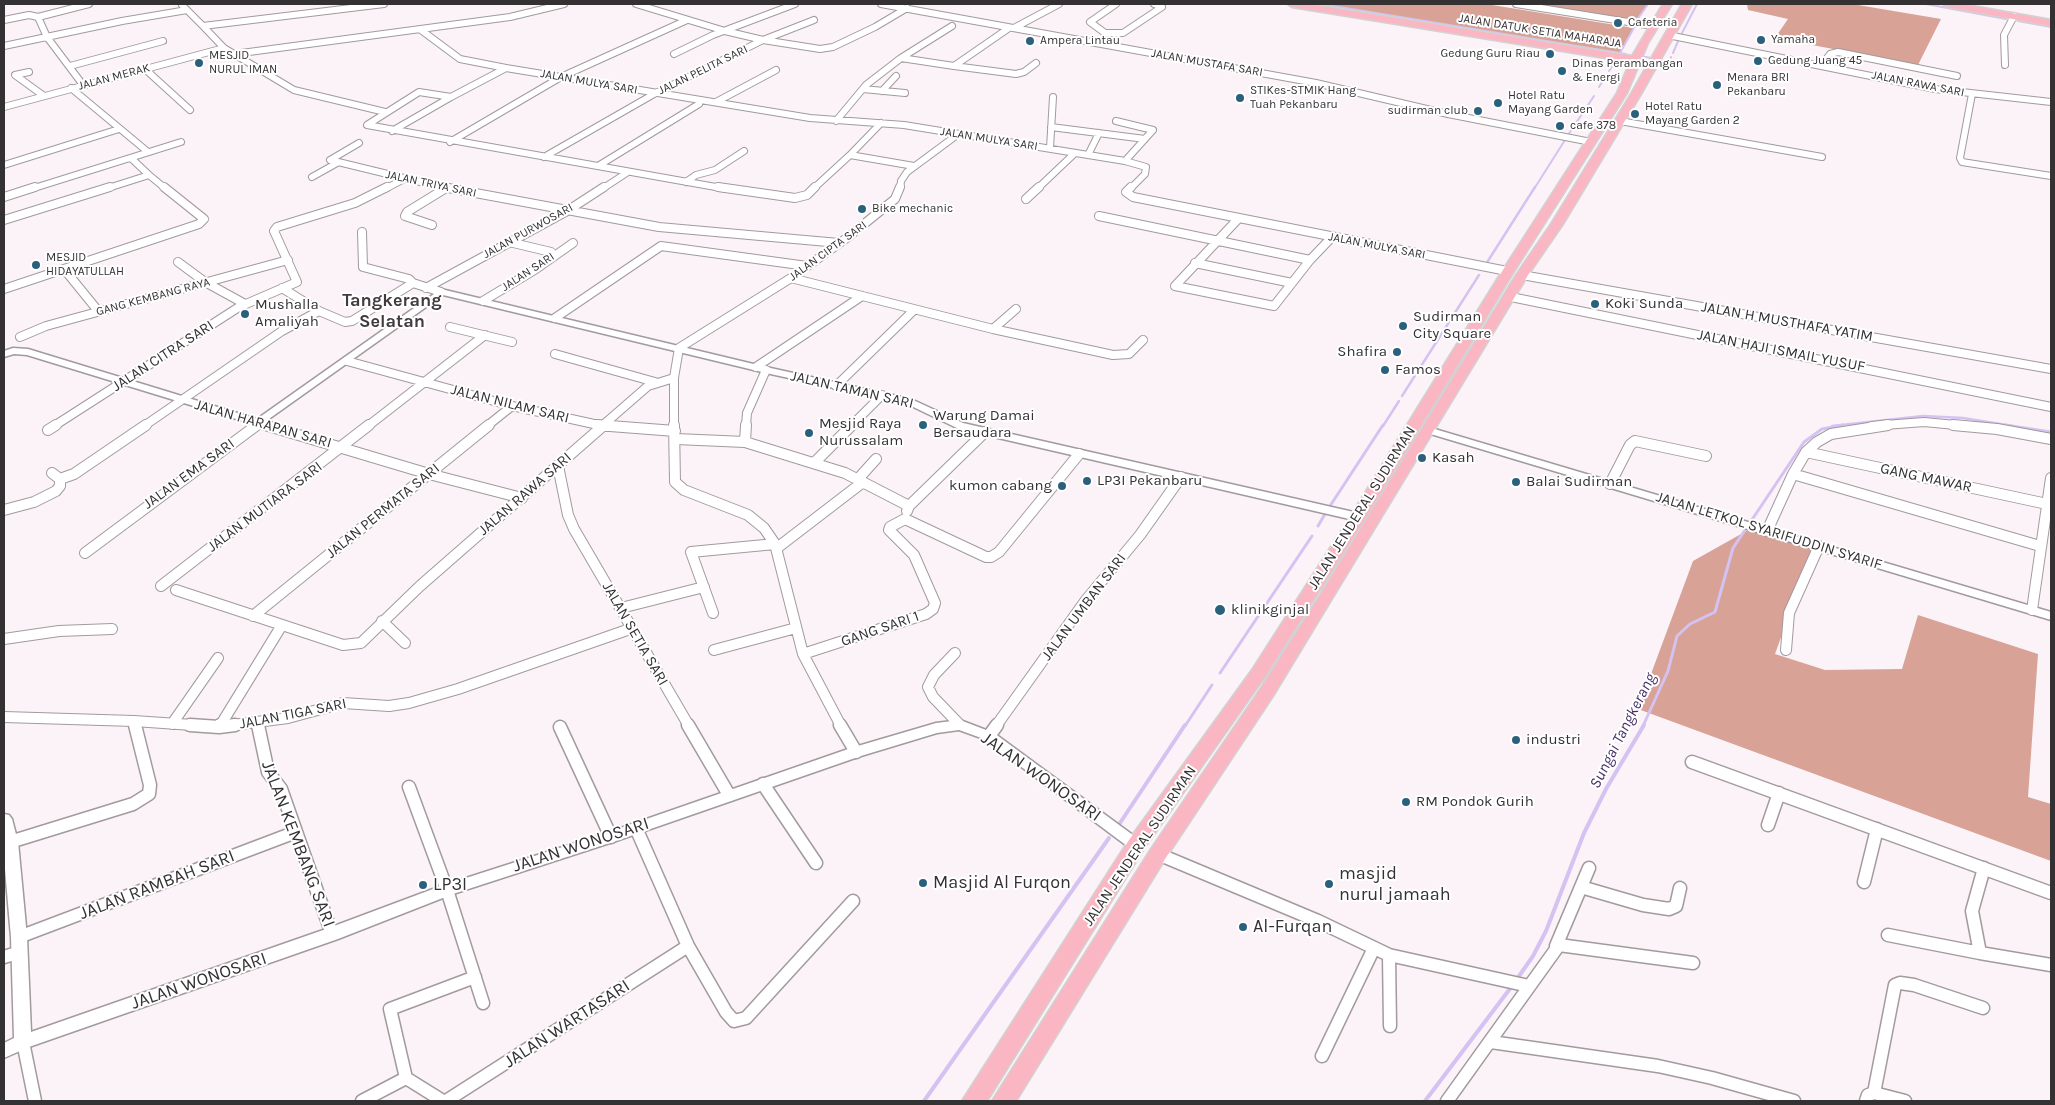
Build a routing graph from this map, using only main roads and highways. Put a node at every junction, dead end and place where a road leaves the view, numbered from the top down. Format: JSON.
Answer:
{"nodes":[{"id":1,"x":1292,"y":4,"type":"edge"},
{"id":2,"x":1668,"y":4,"type":"edge"},
{"id":3,"x":1692,"y":4,"type":"edge"},
{"id":4,"x":1947,"y":4,"type":"edge"},
{"id":5,"x":1969,"y":4,"type":"edge"},
{"id":6,"x":1326,"y":5,"type":"edge"},
{"id":7,"x":1684,"y":8,"type":"edge"},
{"id":8,"x":2051,"y":19,"type":"edge"},
{"id":9,"x":2051,"y":23,"type":"edge"},
{"id":10,"x":1636,"y":60,"type":"junction"},
{"id":11,"x":1549,"y":223,"type":"junction"},
{"id":12,"x":1515,"y":273,"type":"junction"},
{"id":13,"x":974,"y":1101,"type":"edge"},
{"id":14,"x":1004,"y":1101,"type":"edge"}],
"edges":[{"from":1,"to":6,"type":"main road","name":"JALAN DATUK SETIA MAHARAJA"},
{"from":2,"to":10,"type":"main road","name":"JALAN JENDERAL SUDIRMAN"},
{"from":3,"to":7,"type":"main road"},
{"from":4,"to":9,"type":"main road"},
{"from":5,"to":8,"type":"main road"},
{"from":6,"to":10,"type":"main road","name":"JALAN DATUK SETIA MAHARAJA"},
{"from":7,"to":11,"type":"main road","name":"JALAN JENDERAL SUDIRMAN"},
{"from":10,"to":11,"type":"main road","name":"JALAN JENDERAL SUDIRMAN"},
{"from":11,"to":12,"type":"main road","name":"JALAN JENDERAL SUDIRMAN"},
{"from":12,"to":13,"type":"main road","name":"JALAN JENDERAL SUDIRMAN"},
{"from":12,"to":14,"type":"main road","name":"JALAN JENDERAL SUDIRMAN"}]}
